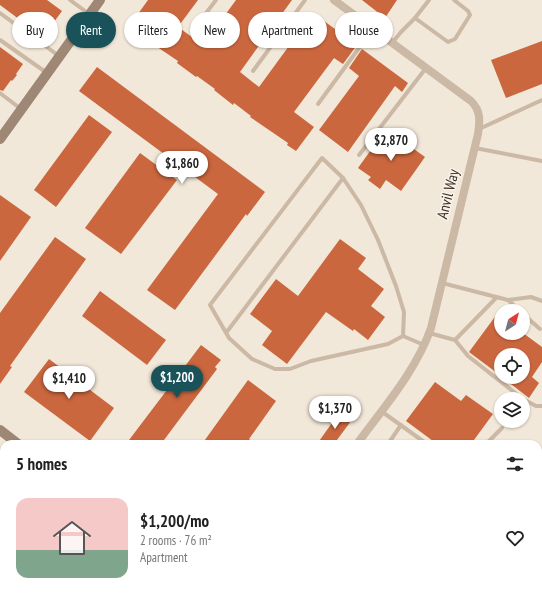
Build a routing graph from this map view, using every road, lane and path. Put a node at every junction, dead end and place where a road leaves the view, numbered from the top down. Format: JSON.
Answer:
{"nodes":[{"id":1,"x":70,"y":0,"type":"edge"},
{"id":2,"x":100,"y":0,"type":"edge"},
{"id":3,"x":216,"y":0,"type":"edge"},
{"id":4,"x":305,"y":0,"type":"edge"},
{"id":5,"x":334,"y":0,"type":"edge"},
{"id":6,"x":429,"y":0,"type":"edge"},
{"id":7,"x":454,"y":0,"type":"edge"},
{"id":8,"x":86,"y":12,"type":"edge"},
{"id":9,"x":91,"y":12,"type":"edge"},
{"id":10,"x":207,"y":12,"type":"edge"},
{"id":11,"x":350,"y":12,"type":"edge"},
{"id":12,"x":0,"y":13,"type":"edge"},
{"id":13,"x":415,"y":18,"type":"junction"},
{"id":14,"x":0,"y":40,"type":"edge"},
{"id":15,"x":393,"y":43,"type":"edge"},
{"id":16,"x":393,"y":45,"type":"edge"},
{"id":17,"x":66,"y":46,"type":"edge"},
{"id":18,"x":359,"y":48,"type":"edge"},
{"id":19,"x":59,"y":56,"type":"junction"},
{"id":20,"x":426,"y":68,"type":"junction"},
{"id":21,"x":253,"y":71,"type":"dead end"},
{"id":22,"x":47,"y":73,"type":"junction"},
{"id":23,"x":0,"y":94,"type":"edge"},
{"id":24,"x":542,"y":100,"type":"edge"},
{"id":25,"x":318,"y":104,"type":"dead end"},
{"id":26,"x":21,"y":109,"type":"junction"},
{"id":27,"x":478,"y":129,"type":"junction"},
{"id":28,"x":0,"y":139,"type":"edge"},
{"id":29,"x":474,"y":147,"type":"junction"},
{"id":30,"x":358,"y":155,"type":"dead end"},
{"id":31,"x":542,"y":161,"type":"edge"},
{"id":32,"x":343,"y":178,"type":"junction"},
{"id":33,"x":442,"y":283,"type":"junction"},
{"id":34,"x":496,"y":298,"type":"junction"},
{"id":35,"x":508,"y":300,"type":"junction"},
{"id":36,"x":542,"y":301,"type":"edge"},
{"id":37,"x":512,"y":304,"type":"edge"},
{"id":38,"x":530,"y":320,"type":"edge"},
{"id":39,"x":540,"y":329,"type":"dead end"},
{"id":40,"x":226,"y":333,"type":"junction"},
{"id":41,"x":429,"y":333,"type":"junction"},
{"id":42,"x":403,"y":336,"type":"junction"},
{"id":43,"x":455,"y":340,"type":"junction"},
{"id":44,"x":425,"y":346,"type":"junction"},
{"id":45,"x":514,"y":392,"type":"edge"},
{"id":46,"x":530,"y":403,"type":"edge"},
{"id":47,"x":542,"y":406,"type":"edge"},
{"id":48,"x":381,"y":411,"type":"junction"},
{"id":49,"x":401,"y":425,"type":"junction"},
{"id":50,"x":502,"y":428,"type":"dead end"},
{"id":51,"x":0,"y":430,"type":"edge"},
{"id":52,"x":13,"y":440,"type":"edge"},
{"id":53,"x":360,"y":440,"type":"edge"},
{"id":54,"x":391,"y":440,"type":"edge"},
{"id":55,"x":422,"y":440,"type":"edge"},
{"id":56,"x":490,"y":440,"type":"edge"}],
"edges":[{"from":1,"to":8,"type":"lane"},
{"from":2,"to":9,"type":"main road"},
{"from":3,"to":10,"type":"lane"},
{"from":4,"to":21,"type":"lane"},
{"from":5,"to":11,"type":"street","name":"Anvil Way"},
{"from":6,"to":13,"type":"lane"},
{"from":7,"to":13,"type":"lane"},
{"from":12,"to":19,"type":"lane"},
{"from":13,"to":15,"type":"lane"},
{"from":14,"to":22,"type":"lane"},
{"from":16,"to":20,"type":"street","name":"Anvil Way"},
{"from":17,"to":19,"type":"main road"},
{"from":18,"to":25,"type":"lane"},
{"from":19,"to":22,"type":"main road"},
{"from":20,"to":27,"type":"street","name":"Anvil Way"},
{"from":20,"to":30,"type":"lane"},
{"from":22,"to":26,"type":"main road"},
{"from":23,"to":26,"type":"lane"},
{"from":24,"to":27,"type":"lane"},
{"from":26,"to":28,"type":"main road"},
{"from":27,"to":29,"type":"street","name":"Anvil Way"},
{"from":29,"to":31,"type":"lane"},
{"from":29,"to":33,"type":"street","name":"Anvil Way"},
{"from":32,"to":40,"type":"lane"},
{"from":32,"to":40,"type":"lane"},
{"from":32,"to":42,"type":"lane"},
{"from":33,"to":34,"type":"lane"},
{"from":33,"to":41,"type":"street","name":"Anvil Way"},
{"from":34,"to":35,"type":"lane"},
{"from":34,"to":43,"type":"lane"},
{"from":35,"to":36,"type":"lane"},
{"from":35,"to":37,"type":"lane"},
{"from":38,"to":39,"type":"lane"},
{"from":40,"to":42,"type":"lane"},
{"from":41,"to":43,"type":"lane"},
{"from":41,"to":44,"type":"street","name":"Anvil Way"},
{"from":42,"to":44,"type":"lane"},
{"from":43,"to":45,"type":"lane"},
{"from":44,"to":48,"type":"street","name":"Anvil Way"},
{"from":46,"to":47,"type":"lane"},
{"from":48,"to":49,"type":"lane"},
{"from":48,"to":53,"type":"street","name":"Anvil Way"},
{"from":49,"to":54,"type":"lane"},
{"from":49,"to":55,"type":"lane"},
{"from":50,"to":56,"type":"lane"},
{"from":51,"to":52,"type":"main road"}]}
